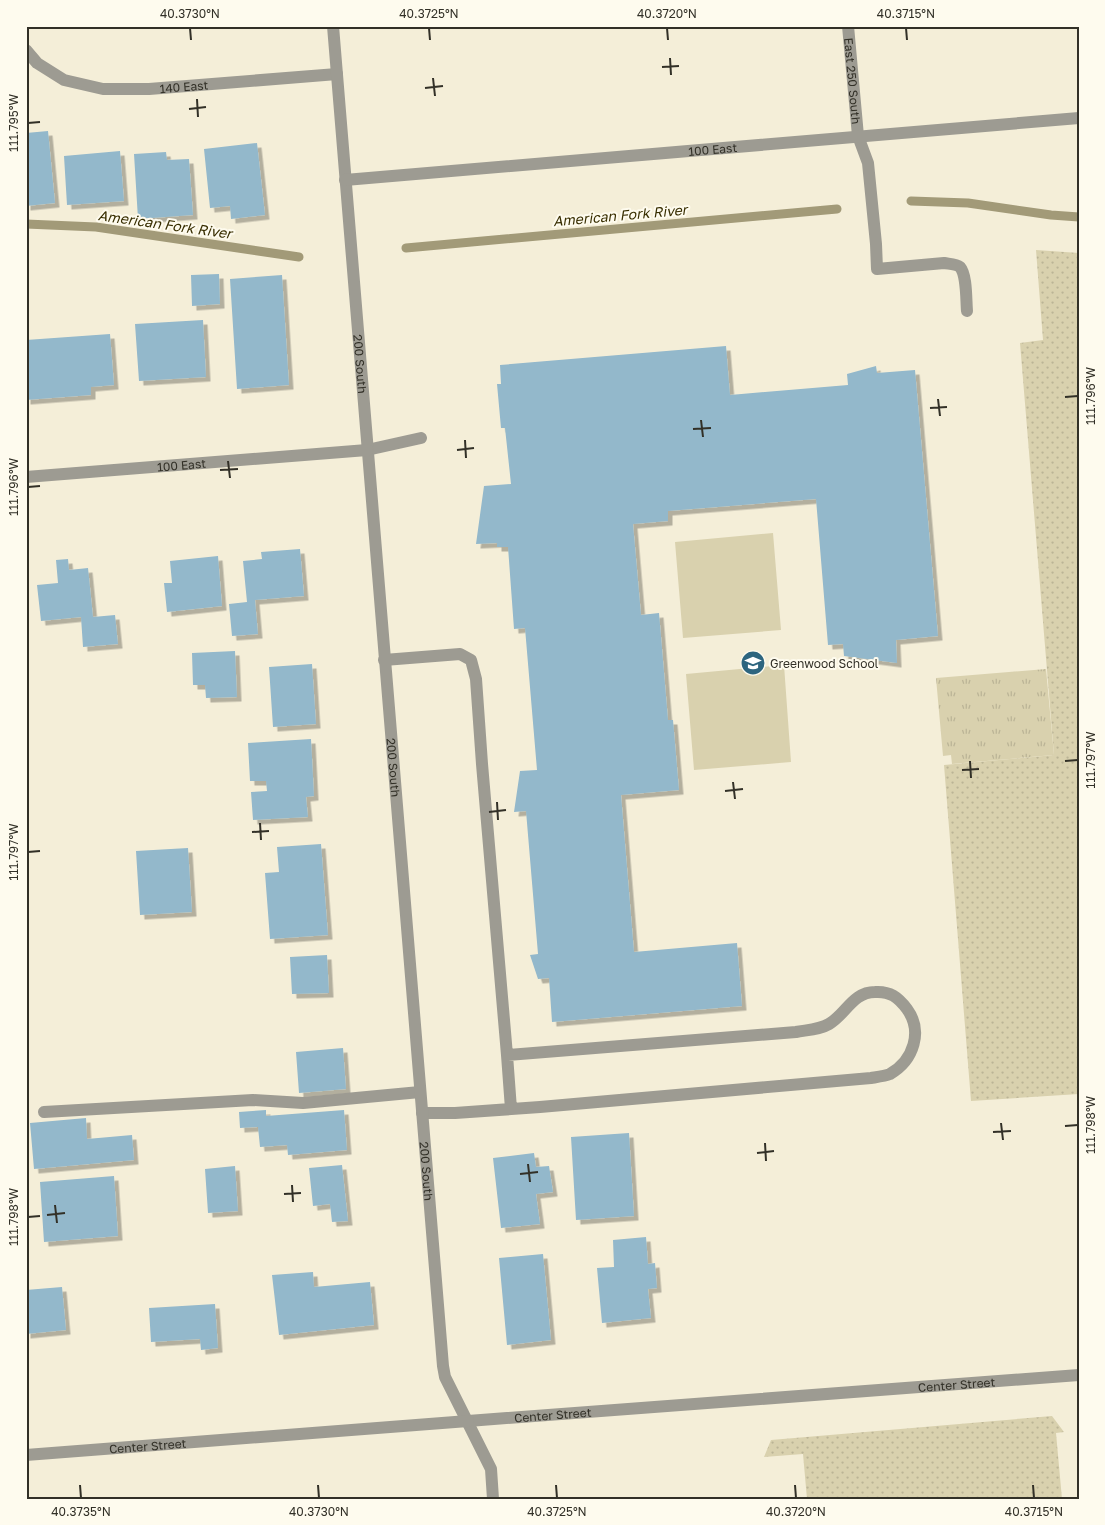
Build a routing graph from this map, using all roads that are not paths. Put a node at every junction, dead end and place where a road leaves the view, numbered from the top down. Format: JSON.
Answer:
{"nodes":[{"id":1,"x":333,"y":26,"type":"edge"},
{"id":2,"x":848,"y":26,"type":"edge"},
{"id":3,"x":26,"y":50,"type":"edge"},
{"id":4,"x":337,"y":74,"type":"junction"},
{"id":5,"x":1079,"y":118,"type":"edge"},
{"id":6,"x":858,"y":136,"type":"junction"},
{"id":7,"x":345,"y":180,"type":"junction"},
{"id":8,"x":967,"y":311,"type":"dead end"},
{"id":9,"x":421,"y":438,"type":"dead end"},
{"id":10,"x":368,"y":450,"type":"junction"},
{"id":11,"x":26,"y":477,"type":"edge"},
{"id":12,"x":384,"y":660,"type":"junction"},
{"id":13,"x":507,"y":1055,"type":"junction"},
{"id":14,"x":420,"y":1092,"type":"junction"},
{"id":15,"x":511,"y":1109,"type":"junction"},
{"id":16,"x":44,"y":1112,"type":"dead end"},
{"id":17,"x":422,"y":1113,"type":"junction"},
{"id":18,"x":1079,"y":1375,"type":"edge"},
{"id":19,"x":468,"y":1421,"type":"junction"},
{"id":20,"x":26,"y":1455,"type":"edge"},
{"id":21,"x":494,"y":1499,"type":"edge"}],
"edges":[{"from":1,"to":4,"type":"street","name":"200 South"},
{"from":2,"to":6,"type":"street","name":"East 250 South"},
{"from":3,"to":4,"type":"street","name":"140 East"},
{"from":4,"to":7,"type":"street","name":"200 South"},
{"from":5,"to":6,"type":"street","name":"100 East"},
{"from":6,"to":7,"type":"street","name":"100 East"},
{"from":6,"to":8,"type":"street","name":"East 250 South"},
{"from":7,"to":10,"type":"street","name":"200 South"},
{"from":9,"to":10,"type":"street","name":"100 East"},
{"from":10,"to":11,"type":"street","name":"100 East"},
{"from":10,"to":12,"type":"street","name":"200 South"},
{"from":12,"to":13,"type":"street"},
{"from":12,"to":14,"type":"street","name":"200 South"},
{"from":13,"to":15,"type":"street"},
{"from":13,"to":15,"type":"street"},
{"from":14,"to":16,"type":"street"},
{"from":14,"to":17,"type":"street","name":"200 South"},
{"from":15,"to":17,"type":"street"},
{"from":17,"to":19,"type":"street","name":"200 South"},
{"from":18,"to":19,"type":"street","name":"Center Street"},
{"from":19,"to":20,"type":"street","name":"Center Street"},
{"from":19,"to":21,"type":"street","name":"200 South"}]}
